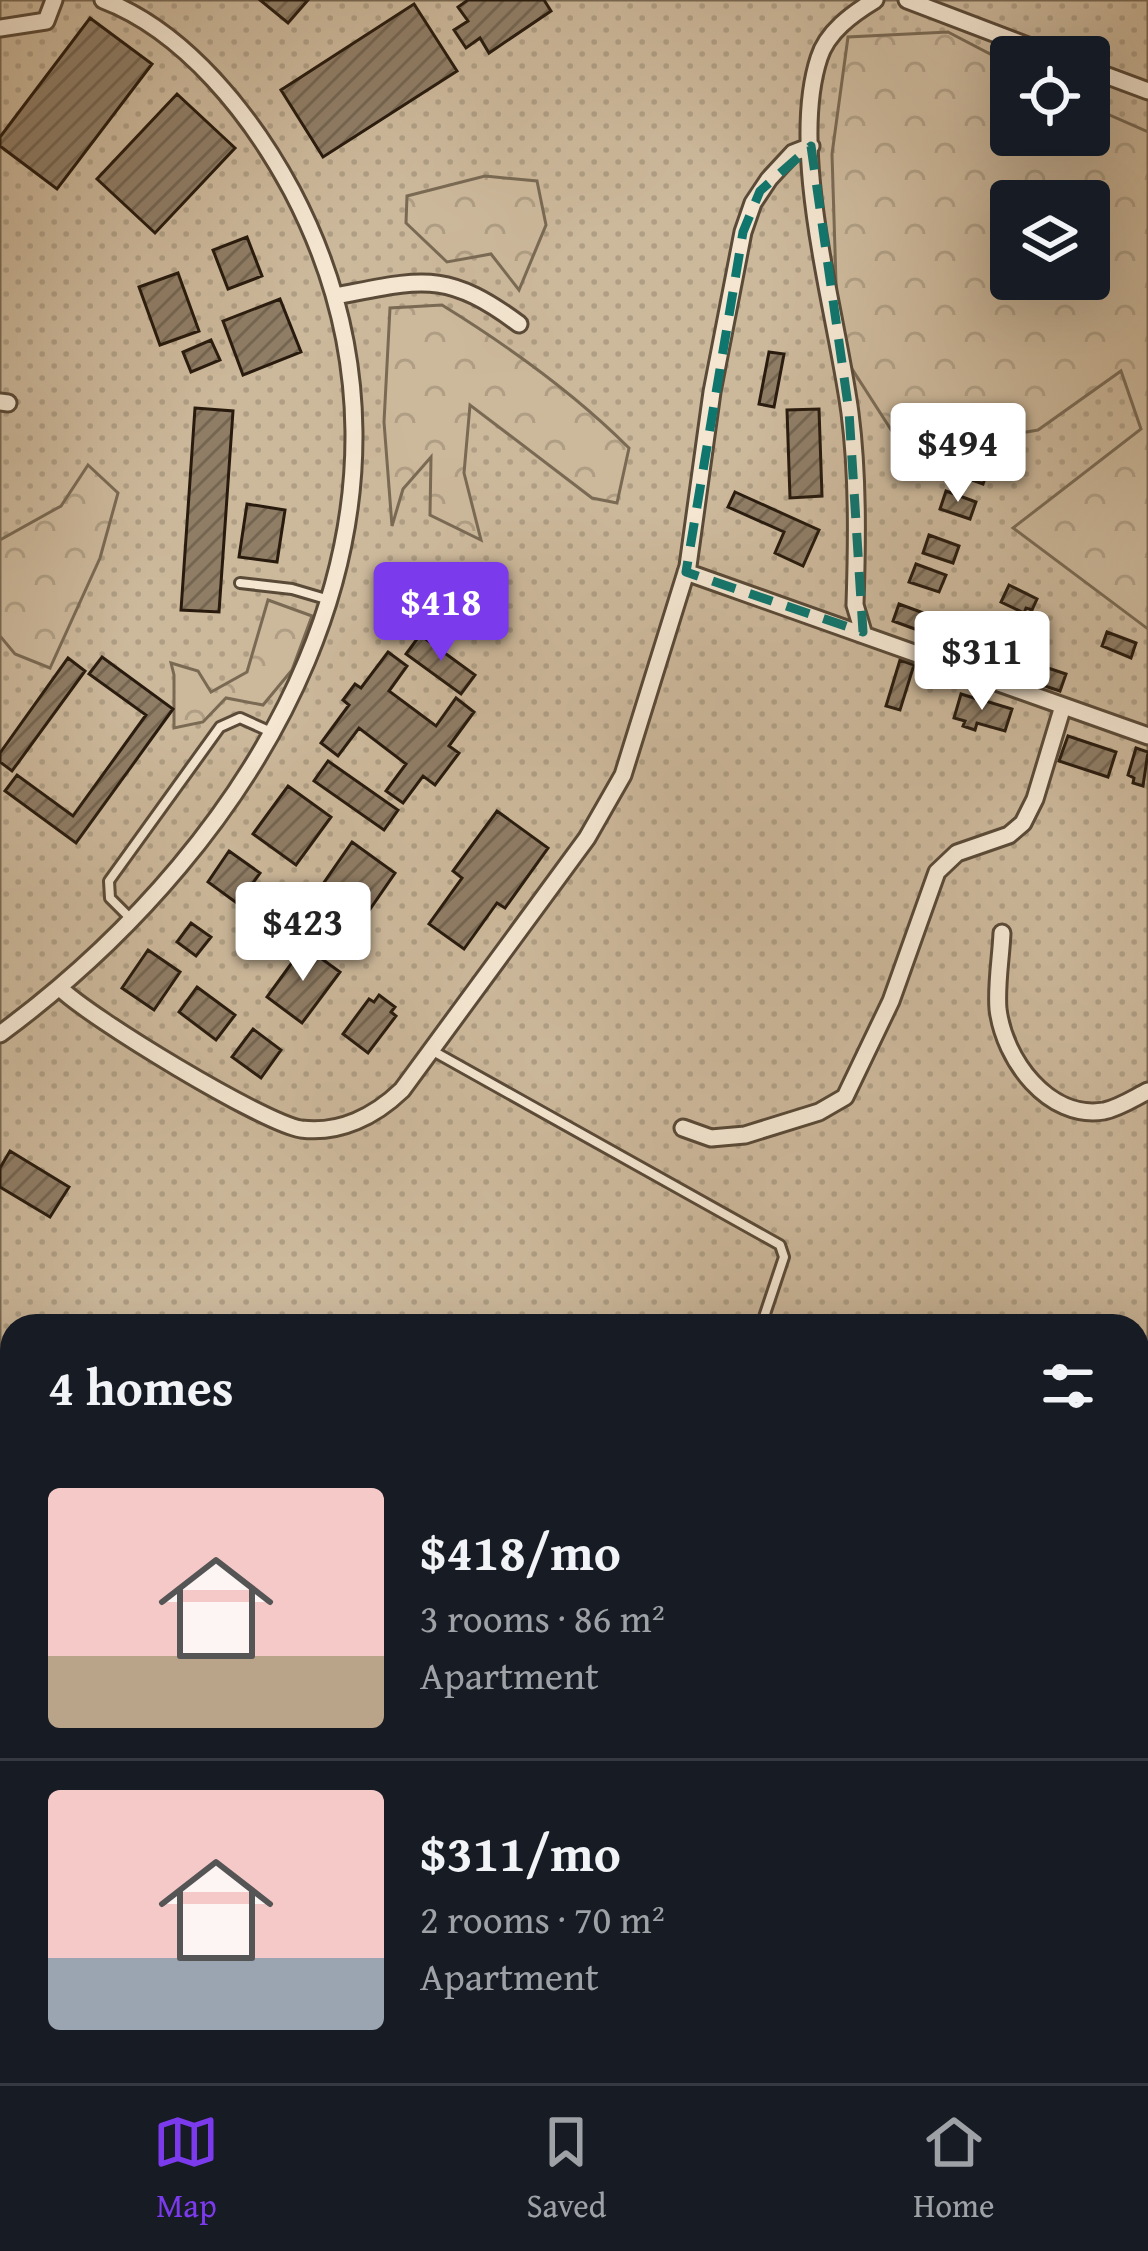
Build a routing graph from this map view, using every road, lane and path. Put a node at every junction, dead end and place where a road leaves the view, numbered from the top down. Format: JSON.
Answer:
{"nodes":[{"id":1,"x":54,"y":0,"type":"edge"},
{"id":2,"x":103,"y":0,"type":"edge"},
{"id":3,"x":874,"y":0,"type":"edge"},
{"id":4,"x":907,"y":0,"type":"edge"},
{"id":5,"x":0,"y":28,"type":"edge"},
{"id":6,"x":1002,"y":36,"type":"edge"},
{"id":7,"x":1110,"y":77,"type":"edge"},
{"id":8,"x":1148,"y":91,"type":"edge"},
{"id":9,"x":811,"y":146,"type":"junction"},
{"id":10,"x":335,"y":296,"type":"junction"},
{"id":11,"x":520,"y":324,"type":"dead end"},
{"id":12,"x":686,"y":572,"type":"junction"},
{"id":13,"x":240,"y":583,"type":"dead end"},
{"id":14,"x":331,"y":600,"type":"junction"},
{"id":15,"x":863,"y":632,"type":"junction"},
{"id":16,"x":1063,"y":706,"type":"junction"},
{"id":17,"x":271,"y":732,"type":"junction"},
{"id":18,"x":1148,"y":736,"type":"edge"},
{"id":19,"x":133,"y":921,"type":"junction"},
{"id":20,"x":1002,"y":933,"type":"dead end"},
{"id":21,"x":60,"y":988,"type":"junction"},
{"id":22,"x":0,"y":1034,"type":"edge"},
{"id":23,"x":432,"y":1051,"type":"junction"},
{"id":24,"x":1148,"y":1091,"type":"edge"},
{"id":25,"x":682,"y":1128,"type":"dead end"},
{"id":26,"x":765,"y":1314,"type":"edge"}],
"edges":[{"from":1,"to":5,"type":"street"},
{"from":2,"to":10,"type":"street"},
{"from":3,"to":9,"type":"street"},
{"from":4,"to":6,"type":"street"},
{"from":7,"to":8,"type":"street"},
{"from":9,"to":12,"type":"street"},
{"from":9,"to":15,"type":"street"},
{"from":10,"to":11,"type":"street"},
{"from":10,"to":14,"type":"street"},
{"from":12,"to":15,"type":"street"},
{"from":12,"to":23,"type":"street"},
{"from":13,"to":14,"type":"lane"},
{"from":14,"to":17,"type":"street"},
{"from":15,"to":16,"type":"street"},
{"from":16,"to":18,"type":"street"},
{"from":16,"to":25,"type":"street"},
{"from":17,"to":19,"type":"street"},
{"from":17,"to":19,"type":"lane"},
{"from":19,"to":21,"type":"street"},
{"from":20,"to":24,"type":"street"},
{"from":21,"to":22,"type":"street"},
{"from":21,"to":23,"type":"street"},
{"from":23,"to":26,"type":"lane"}]}
